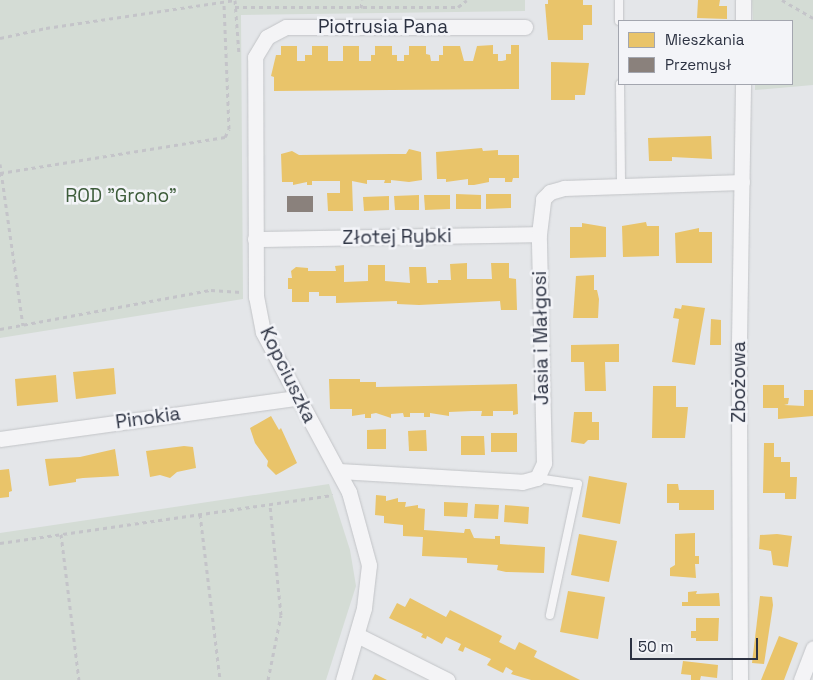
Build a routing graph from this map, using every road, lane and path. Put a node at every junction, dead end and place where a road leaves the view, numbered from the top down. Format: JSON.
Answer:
{"nodes":[{"id":1,"x":235,"y":0,"type":"edge"},
{"id":2,"x":362,"y":0,"type":"edge"},
{"id":3,"x":468,"y":0,"type":"edge"},
{"id":4,"x":619,"y":0,"type":"edge"},
{"id":5,"x":743,"y":0,"type":"edge"},
{"id":6,"x":783,"y":0,"type":"edge"},
{"id":7,"x":224,"y":2,"type":"junction"},
{"id":8,"x":235,"y":7,"type":"dead end"},
{"id":9,"x":361,"y":8,"type":"junction"},
{"id":10,"x":813,"y":18,"type":"edge"},
{"id":11,"x":620,"y":20,"type":"edge"},
{"id":12,"x":743,"y":20,"type":"edge"},
{"id":13,"x":525,"y":27,"type":"dead end"},
{"id":14,"x":0,"y":38,"type":"edge"},
{"id":15,"x":255,"y":56,"type":"joint"},
{"id":16,"x":620,"y":85,"type":"edge"},
{"id":17,"x":743,"y":85,"type":"edge"},
{"id":18,"x":0,"y":164,"type":"edge"},
{"id":19,"x":1,"y":173,"type":"edge"},
{"id":20,"x":742,"y":182,"type":"junction"},
{"id":21,"x":621,"y":186,"type":"junction"},
{"id":22,"x":539,"y":234,"type":"junction"},
{"id":23,"x":256,"y":239,"type":"junction"},
{"id":24,"x":256,"y":297,"type":"junction"},
{"id":25,"x":23,"y":325,"type":"junction"},
{"id":26,"x":0,"y":329,"type":"edge"},
{"id":27,"x":296,"y":398,"type":"junction"},
{"id":28,"x":0,"y":439,"type":"edge"},
{"id":29,"x":339,"y":471,"type":"junction"},
{"id":30,"x":537,"y":478,"type":"junction"},
{"id":31,"x":348,"y":492,"type":"junction"},
{"id":32,"x":270,"y":504,"type":"junction"},
{"id":33,"x":200,"y":514,"type":"junction"},
{"id":34,"x":61,"y":534,"type":"junction"},
{"id":35,"x":0,"y":543,"type":"edge"},
{"id":36,"x":550,"y":615,"type":"dead end"},
{"id":37,"x":357,"y":635,"type":"junction"},
{"id":38,"x":813,"y":648,"type":"edge"},
{"id":39,"x":80,"y":680,"type":"edge"},
{"id":40,"x":220,"y":680,"type":"edge"},
{"id":41,"x":268,"y":680,"type":"edge"},
{"id":42,"x":343,"y":680,"type":"edge"},
{"id":43,"x":447,"y":680,"type":"edge"},
{"id":44,"x":740,"y":680,"type":"edge"},
{"id":45,"x":801,"y":680,"type":"edge"}],
"edges":[{"from":1,"to":7,"type":"path"},
{"from":2,"to":9,"type":"path"},
{"from":3,"to":9,"type":"path"},
{"from":4,"to":11,"type":"lane"},
{"from":5,"to":12,"type":"street"},
{"from":6,"to":10,"type":"path"},
{"from":7,"to":14,"type":"path"},
{"from":7,"to":19,"type":"path"},
{"from":8,"to":9,"type":"path"},
{"from":13,"to":15,"type":"street","name":"Piotrusia Pana"},
{"from":15,"to":23,"type":"street","name":"Kopciuszka"},
{"from":16,"to":21,"type":"lane"},
{"from":17,"to":20,"type":"street","name":"Zbożowa"},
{"from":18,"to":19,"type":"path"},
{"from":19,"to":25,"type":"path"},
{"from":20,"to":21,"type":"street","name":"Jasia i Małgosi"},
{"from":20,"to":44,"type":"street","name":"Zbożowa"},
{"from":21,"to":22,"type":"street","name":"Jasia i Małgosi"},
{"from":22,"to":23,"type":"street","name":"Złotej Rybki"},
{"from":22,"to":30,"type":"street","name":"Jasia i Małgosi"},
{"from":23,"to":24,"type":"street","name":"Kopciuszka"},
{"from":24,"to":25,"type":"path"},
{"from":24,"to":27,"type":"street","name":"Kopciuszka"},
{"from":25,"to":26,"type":"path"},
{"from":27,"to":28,"type":"street","name":"Pinokia"},
{"from":27,"to":29,"type":"street","name":"Kopciuszka"},
{"from":29,"to":30,"type":"street"},
{"from":29,"to":31,"type":"street","name":"Kopciuszka"},
{"from":30,"to":36,"type":"lane"},
{"from":31,"to":32,"type":"path"},
{"from":31,"to":37,"type":"street","name":"Kopciuszka"},
{"from":32,"to":33,"type":"path"},
{"from":32,"to":41,"type":"path"},
{"from":33,"to":34,"type":"path"},
{"from":33,"to":40,"type":"path"},
{"from":34,"to":35,"type":"path"},
{"from":34,"to":39,"type":"path"},
{"from":37,"to":42,"type":"street","name":"Kopciuszka"},
{"from":37,"to":43,"type":"street"},
{"from":38,"to":45,"type":"street"}]}
